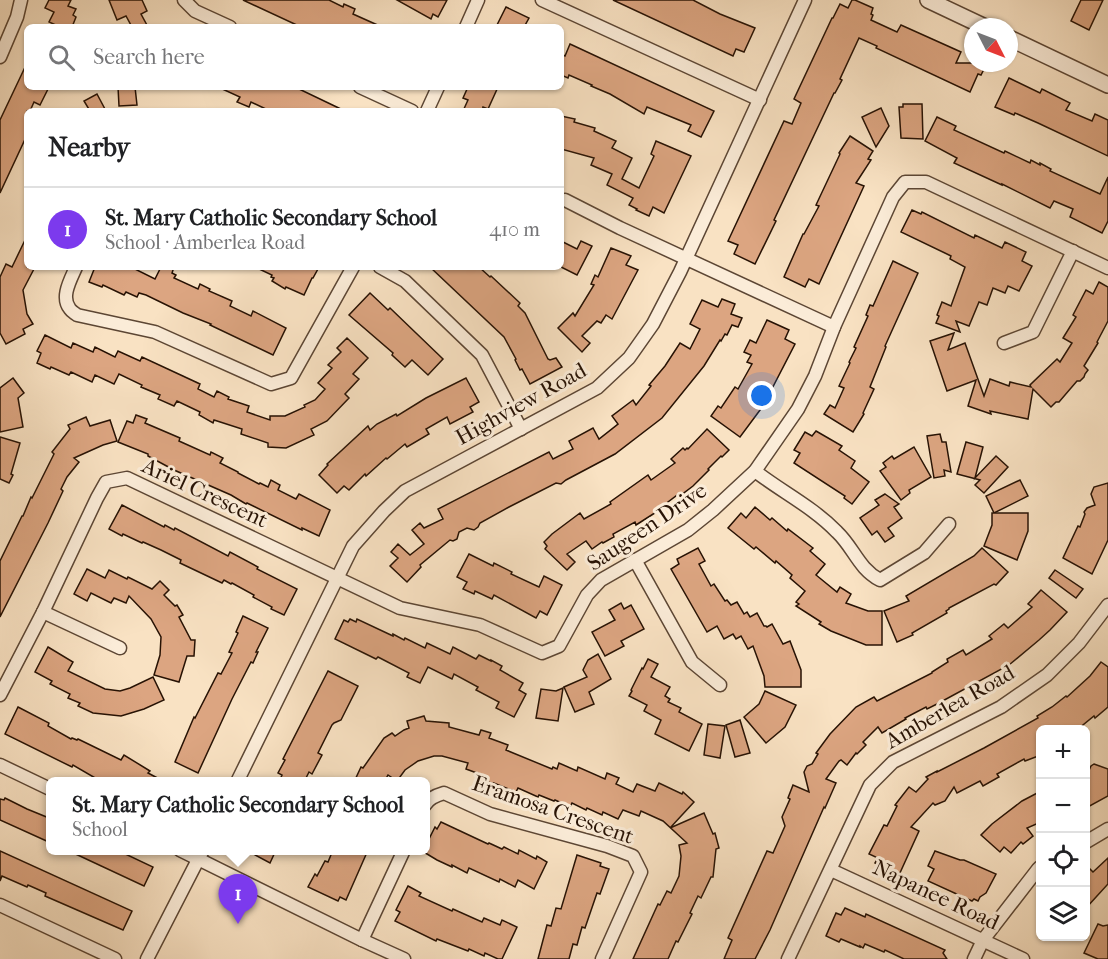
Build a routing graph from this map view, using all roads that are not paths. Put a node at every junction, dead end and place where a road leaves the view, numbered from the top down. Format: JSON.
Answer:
{"nodes":[{"id":1,"x":21,"y":0,"type":"edge"},
{"id":2,"x":184,"y":0,"type":"edge"},
{"id":3,"x":478,"y":0,"type":"edge"},
{"id":4,"x":542,"y":0,"type":"edge"},
{"id":5,"x":805,"y":0,"type":"edge"},
{"id":6,"x":928,"y":0,"type":"edge"},
{"id":7,"x":966,"y":18,"type":"edge"},
{"id":8,"x":223,"y":24,"type":"edge"},
{"id":9,"x":467,"y":24,"type":"edge"},
{"id":10,"x":1018,"y":42,"type":"edge"},
{"id":11,"x":0,"y":57,"type":"edge"},
{"id":12,"x":1108,"y":85,"type":"edge"},
{"id":13,"x":366,"y":90,"type":"edge"},
{"id":14,"x":437,"y":90,"type":"edge"},
{"id":15,"x":760,"y":100,"type":"junction"},
{"id":16,"x":406,"y":108,"type":"edge"},
{"id":17,"x":428,"y":108,"type":"edge"},
{"id":18,"x":565,"y":200,"type":"dead end"},
{"id":19,"x":1073,"y":251,"type":"junction"},
{"id":20,"x":686,"y":258,"type":"junction"},
{"id":21,"x":1108,"y":268,"type":"edge"},
{"id":22,"x":75,"y":270,"type":"edge"},
{"id":23,"x":351,"y":270,"type":"edge"},
{"id":24,"x":385,"y":270,"type":"edge"},
{"id":25,"x":834,"y":327,"type":"junction"},
{"id":26,"x":1004,"y":343,"type":"dead end"},
{"id":27,"x":521,"y":429,"type":"junction"},
{"id":28,"x":755,"y":471,"type":"junction"},
{"id":29,"x":949,"y":524,"type":"dead end"},
{"id":30,"x":635,"y":560,"type":"junction"},
{"id":31,"x":338,"y":577,"type":"junction"},
{"id":32,"x":1108,"y":604,"type":"edge"},
{"id":33,"x":43,"y":612,"type":"junction"},
{"id":34,"x":120,"y":648,"type":"dead end"},
{"id":35,"x":720,"y":685,"type":"dead end"},
{"id":36,"x":0,"y":695,"type":"edge"},
{"id":37,"x":0,"y":765,"type":"edge"},
{"id":38,"x":239,"y":777,"type":"edge"},
{"id":39,"x":46,"y":787,"type":"edge"},
{"id":40,"x":430,"y":800,"type":"edge"},
{"id":41,"x":1108,"y":830,"type":"edge"},
{"id":42,"x":1090,"y":840,"type":"edge"},
{"id":43,"x":201,"y":855,"type":"edge"},
{"id":44,"x":402,"y":855,"type":"edge"},
{"id":45,"x":831,"y":870,"type":"junction"},
{"id":46,"x":1036,"y":872,"type":"edge"},
{"id":47,"x":0,"y":905,"type":"edge"},
{"id":48,"x":362,"y":940,"type":"junction"},
{"id":49,"x":982,"y":940,"type":"junction"},
{"id":50,"x":115,"y":959,"type":"edge"},
{"id":51,"x":147,"y":959,"type":"edge"},
{"id":52,"x":404,"y":959,"type":"edge"},
{"id":53,"x":602,"y":959,"type":"edge"},
{"id":54,"x":788,"y":959,"type":"edge"},
{"id":55,"x":974,"y":959,"type":"edge"},
{"id":56,"x":1023,"y":959,"type":"edge"}],
"edges":[{"from":1,"to":11,"type":"street"},
{"from":2,"to":8,"type":"street"},
{"from":3,"to":9,"type":"street"},
{"from":4,"to":15,"type":"street"},
{"from":5,"to":15,"type":"street","name":"Highview Road"},
{"from":6,"to":7,"type":"street"},
{"from":10,"to":12,"type":"street"},
{"from":13,"to":16,"type":"street"},
{"from":14,"to":17,"type":"street"},
{"from":15,"to":20,"type":"street","name":"Highview Road"},
{"from":18,"to":20,"type":"street"},
{"from":19,"to":21,"type":"street","name":"Saugeen Drive"},
{"from":19,"to":25,"type":"street","name":"Saugeen Drive"},
{"from":19,"to":26,"type":"street"},
{"from":20,"to":25,"type":"street"},
{"from":20,"to":27,"type":"street","name":"Highview Road"},
{"from":22,"to":23,"type":"street"},
{"from":24,"to":27,"type":"street"},
{"from":25,"to":28,"type":"street","name":"Saugeen Drive"},
{"from":27,"to":31,"type":"street","name":"Highview Road"},
{"from":28,"to":29,"type":"street"},
{"from":28,"to":30,"type":"street","name":"Saugeen Drive"},
{"from":30,"to":31,"type":"street","name":"Saugeen Drive"},
{"from":30,"to":35,"type":"street"},
{"from":31,"to":33,"type":"street","name":"Ariel Crescent"},
{"from":31,"to":38,"type":"street","name":"Highview Road"},
{"from":32,"to":45,"type":"street","name":"Amberlea Road"},
{"from":33,"to":34,"type":"street"},
{"from":33,"to":36,"type":"street","name":"Ariel Crescent"},
{"from":37,"to":39,"type":"street"},
{"from":40,"to":53,"type":"street","name":"Eramosa Crescent"},
{"from":41,"to":42,"type":"street"},
{"from":43,"to":48,"type":"street"},
{"from":43,"to":51,"type":"street"},
{"from":44,"to":48,"type":"street"},
{"from":45,"to":49,"type":"street","name":"Napanee Road"},
{"from":45,"to":54,"type":"street","name":"Amberlea Road"},
{"from":46,"to":49,"type":"street"},
{"from":47,"to":50,"type":"street"},
{"from":48,"to":52,"type":"street"},
{"from":49,"to":55,"type":"street"},
{"from":49,"to":56,"type":"street","name":"Napanee Road"}]}
